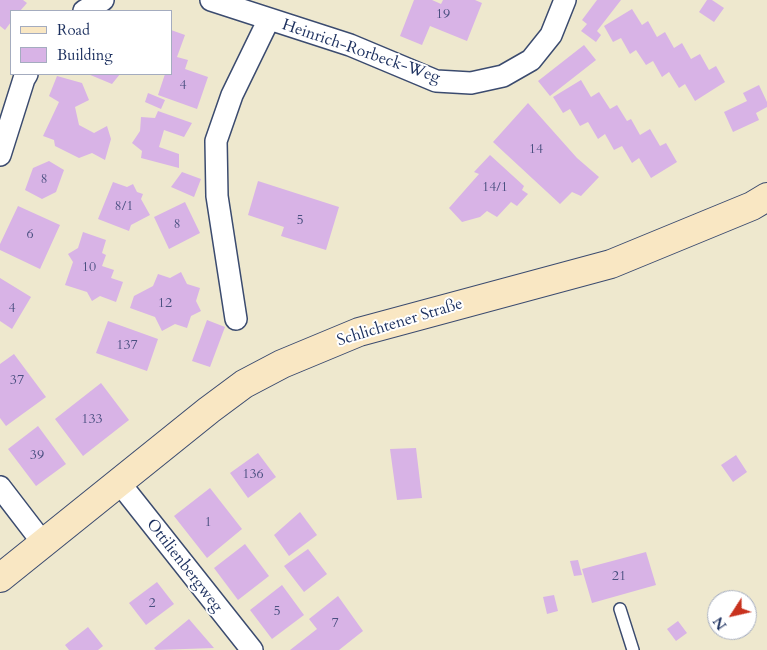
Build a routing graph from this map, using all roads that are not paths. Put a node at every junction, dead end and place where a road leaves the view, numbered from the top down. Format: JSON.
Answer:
{"nodes":[{"id":1,"x":103,"y":0,"type":"edge"},
{"id":2,"x":210,"y":0,"type":"edge"},
{"id":3,"x":565,"y":0,"type":"edge"},
{"id":4,"x":86,"y":10,"type":"edge"},
{"id":5,"x":268,"y":19,"type":"junction"},
{"id":6,"x":26,"y":75,"type":"edge"},
{"id":7,"x":0,"y":155,"type":"edge"},
{"id":8,"x":767,"y":197,"type":"edge"},
{"id":9,"x":236,"y":319,"type":"dead end"},
{"id":10,"x":118,"y":481,"type":"junction"},
{"id":11,"x":0,"y":487,"type":"edge"},
{"id":12,"x":43,"y":543,"type":"junction"},
{"id":13,"x":0,"y":578,"type":"edge"},
{"id":14,"x":620,"y":609,"type":"dead end"},
{"id":15,"x":252,"y":650,"type":"edge"},
{"id":16,"x":633,"y":650,"type":"edge"}],
"edges":[{"from":1,"to":4,"type":"street"},
{"from":2,"to":5,"type":"street","name":"Heinrich-Rorbeck-Weg"},
{"from":3,"to":5,"type":"street","name":"Heinrich-Rorbeck-Weg"},
{"from":5,"to":9,"type":"street"},
{"from":6,"to":7,"type":"street"},
{"from":8,"to":10,"type":"main road","name":"Schlichtener Straße"},
{"from":10,"to":12,"type":"main road","name":"Schlichtener Straße"},
{"from":10,"to":15,"type":"street","name":"Ottilienbergweg"},
{"from":11,"to":12,"type":"street"},
{"from":12,"to":13,"type":"main road","name":"Schlichtener Straße"},
{"from":14,"to":16,"type":"lane"}]}
